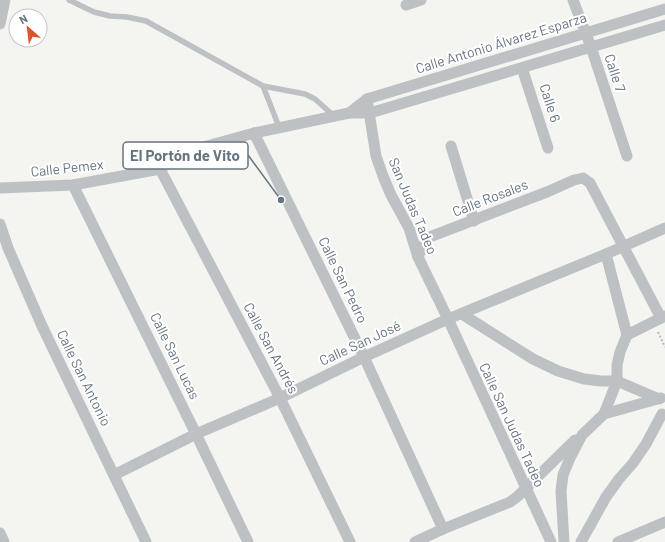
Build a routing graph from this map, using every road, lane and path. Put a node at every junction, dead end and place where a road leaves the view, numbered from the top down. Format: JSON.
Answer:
{"nodes":[{"id":1,"x":5,"y":0,"type":"edge"},
{"id":2,"x":70,"y":0,"type":"edge"},
{"id":3,"x":421,"y":0,"type":"edge"},
{"id":4,"x":573,"y":0,"type":"edge"},
{"id":5,"x":406,"y":5,"type":"dead end"},
{"id":6,"x":665,"y":9,"type":"edge"},
{"id":7,"x":0,"y":24,"type":"edge"},
{"id":8,"x":664,"y":28,"type":"edge"},
{"id":9,"x":585,"y":32,"type":"junction"},
{"id":10,"x":591,"y":47,"type":"junction"},
{"id":11,"x":522,"y":68,"type":"junction"},
{"id":12,"x":263,"y":86,"type":"junction"},
{"id":13,"x":367,"y":99,"type":"junction"},
{"id":14,"x":349,"y":113,"type":"junction"},
{"id":15,"x":370,"y":113,"type":"junction"},
{"id":16,"x":334,"y":116,"type":"junction"},
{"id":17,"x":279,"y":128,"type":"junction"},
{"id":18,"x":254,"y":133,"type":"junction"},
{"id":19,"x":451,"y":146,"type":"dead end"},
{"id":20,"x":548,"y":148,"type":"dead end"},
{"id":21,"x":627,"y":156,"type":"dead end"},
{"id":22,"x":160,"y":169,"type":"junction"},
{"id":23,"x":73,"y":185,"type":"junction"},
{"id":24,"x":0,"y":188,"type":"edge"},
{"id":25,"x":474,"y":221,"type":"junction"},
{"id":26,"x":0,"y":224,"type":"edge"},
{"id":27,"x":409,"y":228,"type":"junction"},
{"id":28,"x":665,"y":228,"type":"edge"},
{"id":29,"x":427,"y":238,"type":"junction"},
{"id":30,"x":623,"y":246,"type":"junction"},
{"id":31,"x":606,"y":254,"type":"junction"},
{"id":32,"x":418,"y":257,"type":"junction"},
{"id":33,"x":462,"y":314,"type":"junction"},
{"id":34,"x":448,"y":319,"type":"junction"},
{"id":35,"x":660,"y":319,"type":"edge"},
{"id":36,"x":627,"y":335,"type":"junction"},
{"id":37,"x":665,"y":347,"type":"edge"},
{"id":38,"x":364,"y":357,"type":"junction"},
{"id":39,"x":617,"y":381,"type":"junction"},
{"id":40,"x":662,"y":397,"type":"edge"},
{"id":41,"x":280,"y":398,"type":"junction"},
{"id":42,"x":604,"y":414,"type":"junction"},
{"id":43,"x":663,"y":416,"type":"edge"},
{"id":44,"x":196,"y":434,"type":"junction"},
{"id":45,"x":582,"y":435,"type":"junction"},
{"id":46,"x":114,"y":475,"type":"junction"},
{"id":47,"x":525,"y":488,"type":"junction"},
{"id":48,"x":665,"y":522,"type":"edge"},
{"id":49,"x":443,"y":529,"type":"junction"},
{"id":50,"x":0,"y":533,"type":"edge"},
{"id":51,"x":4,"y":542,"type":"edge"},
{"id":52,"x":146,"y":542,"type":"edge"},
{"id":53,"x":248,"y":542,"type":"edge"},
{"id":54,"x":350,"y":542,"type":"edge"},
{"id":55,"x":414,"y":542,"type":"edge"},
{"id":56,"x":551,"y":542,"type":"edge"},
{"id":57,"x":564,"y":542,"type":"edge"},
{"id":58,"x":581,"y":542,"type":"edge"},
{"id":59,"x":618,"y":542,"type":"edge"}],
"edges":[{"from":1,"to":7,"type":"street"},
{"from":2,"to":12,"type":"lane"},
{"from":3,"to":5,"type":"street"},
{"from":4,"to":9,"type":"street","name":"Calle 7"},
{"from":6,"to":9,"type":"street","name":"Calle Antonio Álvarez Esparza"},
{"from":8,"to":10,"type":"street","name":"Calle Antonio Álvarez Esparza"},
{"from":9,"to":10,"type":"street","name":"Calle 7"},
{"from":9,"to":13,"type":"street","name":"Calle Antonio Álvarez Esparza"},
{"from":10,"to":11,"type":"street","name":"Calle Antonio Álvarez Esparza"},
{"from":10,"to":21,"type":"street","name":"Calle 7"},
{"from":11,"to":15,"type":"street","name":"Calle Antonio Álvarez Esparza"},
{"from":11,"to":20,"type":"street","name":"Calle 6"},
{"from":12,"to":16,"type":"lane"},
{"from":12,"to":17,"type":"lane"},
{"from":13,"to":14,"type":"street","name":"Calle Antonio Álvarez Esparza"},
{"from":13,"to":15,"type":"street","name":"San Judas Tadeo"},
{"from":14,"to":15,"type":"street","name":"Calle Antonio Álvarez Esparza"},
{"from":14,"to":16,"type":"street","name":"Calle Antonio Álvarez Esparza"},
{"from":15,"to":27,"type":"street","name":"San Judas Tadeo"},
{"from":16,"to":17,"type":"street","name":"Calle Antonio Álvarez Esparza"},
{"from":17,"to":18,"type":"street","name":"Calle Antonio Álvarez Esparza"},
{"from":18,"to":22,"type":"street","name":"Calle Antonio Álvarez Esparza"},
{"from":18,"to":38,"type":"street","name":"Calle San Pedro"},
{"from":19,"to":25,"type":"street"},
{"from":22,"to":23,"type":"street","name":"Calle Pemex"},
{"from":22,"to":41,"type":"street","name":"Calle San Andrés"},
{"from":23,"to":24,"type":"street","name":"Calle Pemex"},
{"from":23,"to":44,"type":"street","name":"Calle San Lucas"},
{"from":25,"to":29,"type":"street","name":"Calle Rosales"},
{"from":25,"to":30,"type":"street","name":"Calle Rosales"},
{"from":26,"to":46,"type":"street","name":"Calle San Antonio"},
{"from":27,"to":29,"type":"street"},
{"from":27,"to":32,"type":"street","name":"San Judas Tadeo"},
{"from":28,"to":30,"type":"street","name":"Calle San José"},
{"from":29,"to":32,"type":"street"},
{"from":30,"to":31,"type":"street","name":"Calle San José"},
{"from":30,"to":35,"type":"street"},
{"from":31,"to":33,"type":"street","name":"Calle San José"},
{"from":31,"to":36,"type":"street"},
{"from":32,"to":34,"type":"street","name":"San Judas Tadeo"},
{"from":33,"to":34,"type":"street","name":"Calle San José"},
{"from":33,"to":39,"type":"street"},
{"from":34,"to":38,"type":"street","name":"Calle San José"},
{"from":34,"to":47,"type":"street","name":"Calle San Judas Tadeo"},
{"from":35,"to":36,"type":"street"},
{"from":35,"to":37,"type":"path"},
{"from":36,"to":39,"type":"street"},
{"from":38,"to":41,"type":"street","name":"Calle San José"},
{"from":38,"to":49,"type":"street","name":"Calle San Pedro"},
{"from":39,"to":40,"type":"street"},
{"from":39,"to":42,"type":"street"},
{"from":40,"to":42,"type":"street"},
{"from":40,"to":43,"type":"street"},
{"from":41,"to":44,"type":"street","name":"Calle San José"},
{"from":41,"to":54,"type":"street","name":"Calle San Andrés"},
{"from":42,"to":45,"type":"street"},
{"from":43,"to":58,"type":"street"},
{"from":44,"to":46,"type":"street","name":"Calle San José"},
{"from":44,"to":53,"type":"street","name":"Calle San Lucas"},
{"from":45,"to":47,"type":"street"},
{"from":45,"to":57,"type":"street"},
{"from":46,"to":52,"type":"street","name":"Calle San Antonio"},
{"from":47,"to":49,"type":"street"},
{"from":47,"to":56,"type":"street","name":"Calle San Judas Tadeo"},
{"from":48,"to":59,"type":"street"},
{"from":49,"to":55,"type":"street"},
{"from":50,"to":51,"type":"street"}]}
